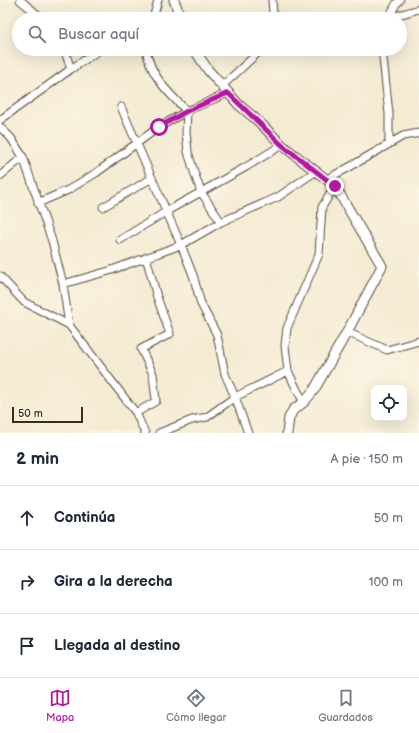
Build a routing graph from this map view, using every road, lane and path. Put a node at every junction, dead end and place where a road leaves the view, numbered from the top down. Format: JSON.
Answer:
{"nodes":[{"id":1,"x":20,"y":0,"type":"edge"},
{"id":2,"x":158,"y":0,"type":"edge"},
{"id":3,"x":174,"y":0,"type":"edge"},
{"id":4,"x":272,"y":0,"type":"edge"},
{"id":5,"x":400,"y":0,"type":"edge"},
{"id":6,"x":419,"y":9,"type":"edge"},
{"id":7,"x":35,"y":12,"type":"edge"},
{"id":8,"x":154,"y":12,"type":"edge"},
{"id":9,"x":178,"y":12,"type":"edge"},
{"id":10,"x":273,"y":12,"type":"edge"},
{"id":11,"x":391,"y":12,"type":"edge"},
{"id":12,"x":407,"y":12,"type":"edge"},
{"id":13,"x":66,"y":56,"type":"edge"},
{"id":14,"x":90,"y":56,"type":"edge"},
{"id":15,"x":147,"y":56,"type":"edge"},
{"id":16,"x":199,"y":56,"type":"edge"},
{"id":17,"x":256,"y":56,"type":"edge"},
{"id":18,"x":383,"y":56,"type":"edge"},
{"id":19,"x":70,"y":69,"type":"junction"},
{"id":20,"x":225,"y":90,"type":"junction"},
{"id":21,"x":122,"y":107,"type":"dead end"},
{"id":22,"x":187,"y":111,"type":"junction"},
{"id":23,"x":0,"y":120,"type":"edge"},
{"id":24,"x":0,"y":127,"type":"edge"},
{"id":25,"x":419,"y":133,"type":"edge"},
{"id":26,"x":137,"y":143,"type":"junction"},
{"id":27,"x":389,"y":143,"type":"junction"},
{"id":28,"x":282,"y":145,"type":"junction"},
{"id":29,"x":23,"y":157,"type":"junction"},
{"id":30,"x":316,"y":171,"type":"junction"},
{"id":31,"x":0,"y":176,"type":"edge"},
{"id":32,"x":152,"y":178,"type":"junction"},
{"id":33,"x":326,"y":179,"type":"junction"},
{"id":34,"x":335,"y":186,"type":"junction"},
{"id":35,"x":201,"y":192,"type":"junction"},
{"id":36,"x":38,"y":203,"type":"junction"},
{"id":37,"x":103,"y":207,"type":"dead end"},
{"id":38,"x":167,"y":211,"type":"junction"},
{"id":39,"x":221,"y":222,"type":"junction"},
{"id":40,"x":120,"y":240,"type":"dead end"},
{"id":41,"x":181,"y":244,"type":"junction"},
{"id":42,"x":146,"y":257,"type":"junction"},
{"id":43,"x":0,"y":276,"type":"edge"},
{"id":44,"x":63,"y":284,"type":"junction"},
{"id":45,"x":69,"y":325,"type":"junction"},
{"id":46,"x":347,"y":332,"type":"junction"},
{"id":47,"x":419,"y":341,"type":"edge"},
{"id":48,"x":288,"y":371,"type":"junction"},
{"id":49,"x":235,"y":397,"type":"junction"},
{"id":50,"x":304,"y":402,"type":"junction"},
{"id":51,"x":136,"y":413,"type":"junction"},
{"id":52,"x":145,"y":433,"type":"edge"},
{"id":53,"x":159,"y":433,"type":"edge"},
{"id":54,"x":248,"y":433,"type":"edge"},
{"id":55,"x":287,"y":433,"type":"edge"}],
"edges":[{"from":1,"to":7,"type":"street"},
{"from":2,"to":8,"type":"street"},
{"from":3,"to":9,"type":"street"},
{"from":4,"to":10,"type":"street"},
{"from":5,"to":11,"type":"street"},
{"from":6,"to":12,"type":"street"},
{"from":13,"to":19,"type":"street"},
{"from":14,"to":19,"type":"street"},
{"from":15,"to":22,"type":"street"},
{"from":16,"to":20,"type":"street"},
{"from":17,"to":20,"type":"street"},
{"from":18,"to":27,"type":"street"},
{"from":19,"to":23,"type":"street"},
{"from":20,"to":22,"type":"street"},
{"from":20,"to":28,"type":"street"},
{"from":21,"to":26,"type":"street"},
{"from":22,"to":26,"type":"street"},
{"from":22,"to":35,"type":"street"},
{"from":24,"to":29,"type":"street"},
{"from":25,"to":27,"type":"street"},
{"from":26,"to":32,"type":"street"},
{"from":26,"to":36,"type":"street"},
{"from":27,"to":33,"type":"street"},
{"from":28,"to":30,"type":"street"},
{"from":28,"to":35,"type":"street"},
{"from":29,"to":31,"type":"street"},
{"from":29,"to":36,"type":"street"},
{"from":30,"to":33,"type":"street"},
{"from":30,"to":39,"type":"street"},
{"from":32,"to":37,"type":"street"},
{"from":32,"to":38,"type":"street"},
{"from":33,"to":34,"type":"street"},
{"from":34,"to":46,"type":"street"},
{"from":34,"to":48,"type":"street"},
{"from":35,"to":38,"type":"street"},
{"from":35,"to":39,"type":"street"},
{"from":36,"to":44,"type":"street"},
{"from":38,"to":40,"type":"street"},
{"from":38,"to":41,"type":"street"},
{"from":39,"to":41,"type":"street"},
{"from":41,"to":42,"type":"street"},
{"from":41,"to":49,"type":"street"},
{"from":42,"to":44,"type":"street"},
{"from":42,"to":51,"type":"street"},
{"from":43,"to":45,"type":"street"},
{"from":44,"to":45,"type":"street"},
{"from":45,"to":51,"type":"street"},
{"from":46,"to":47,"type":"street"},
{"from":46,"to":50,"type":"street"},
{"from":48,"to":49,"type":"street"},
{"from":48,"to":50,"type":"street"},
{"from":49,"to":53,"type":"street"},
{"from":49,"to":54,"type":"street"},
{"from":50,"to":55,"type":"street"},
{"from":51,"to":52,"type":"street"}]}
